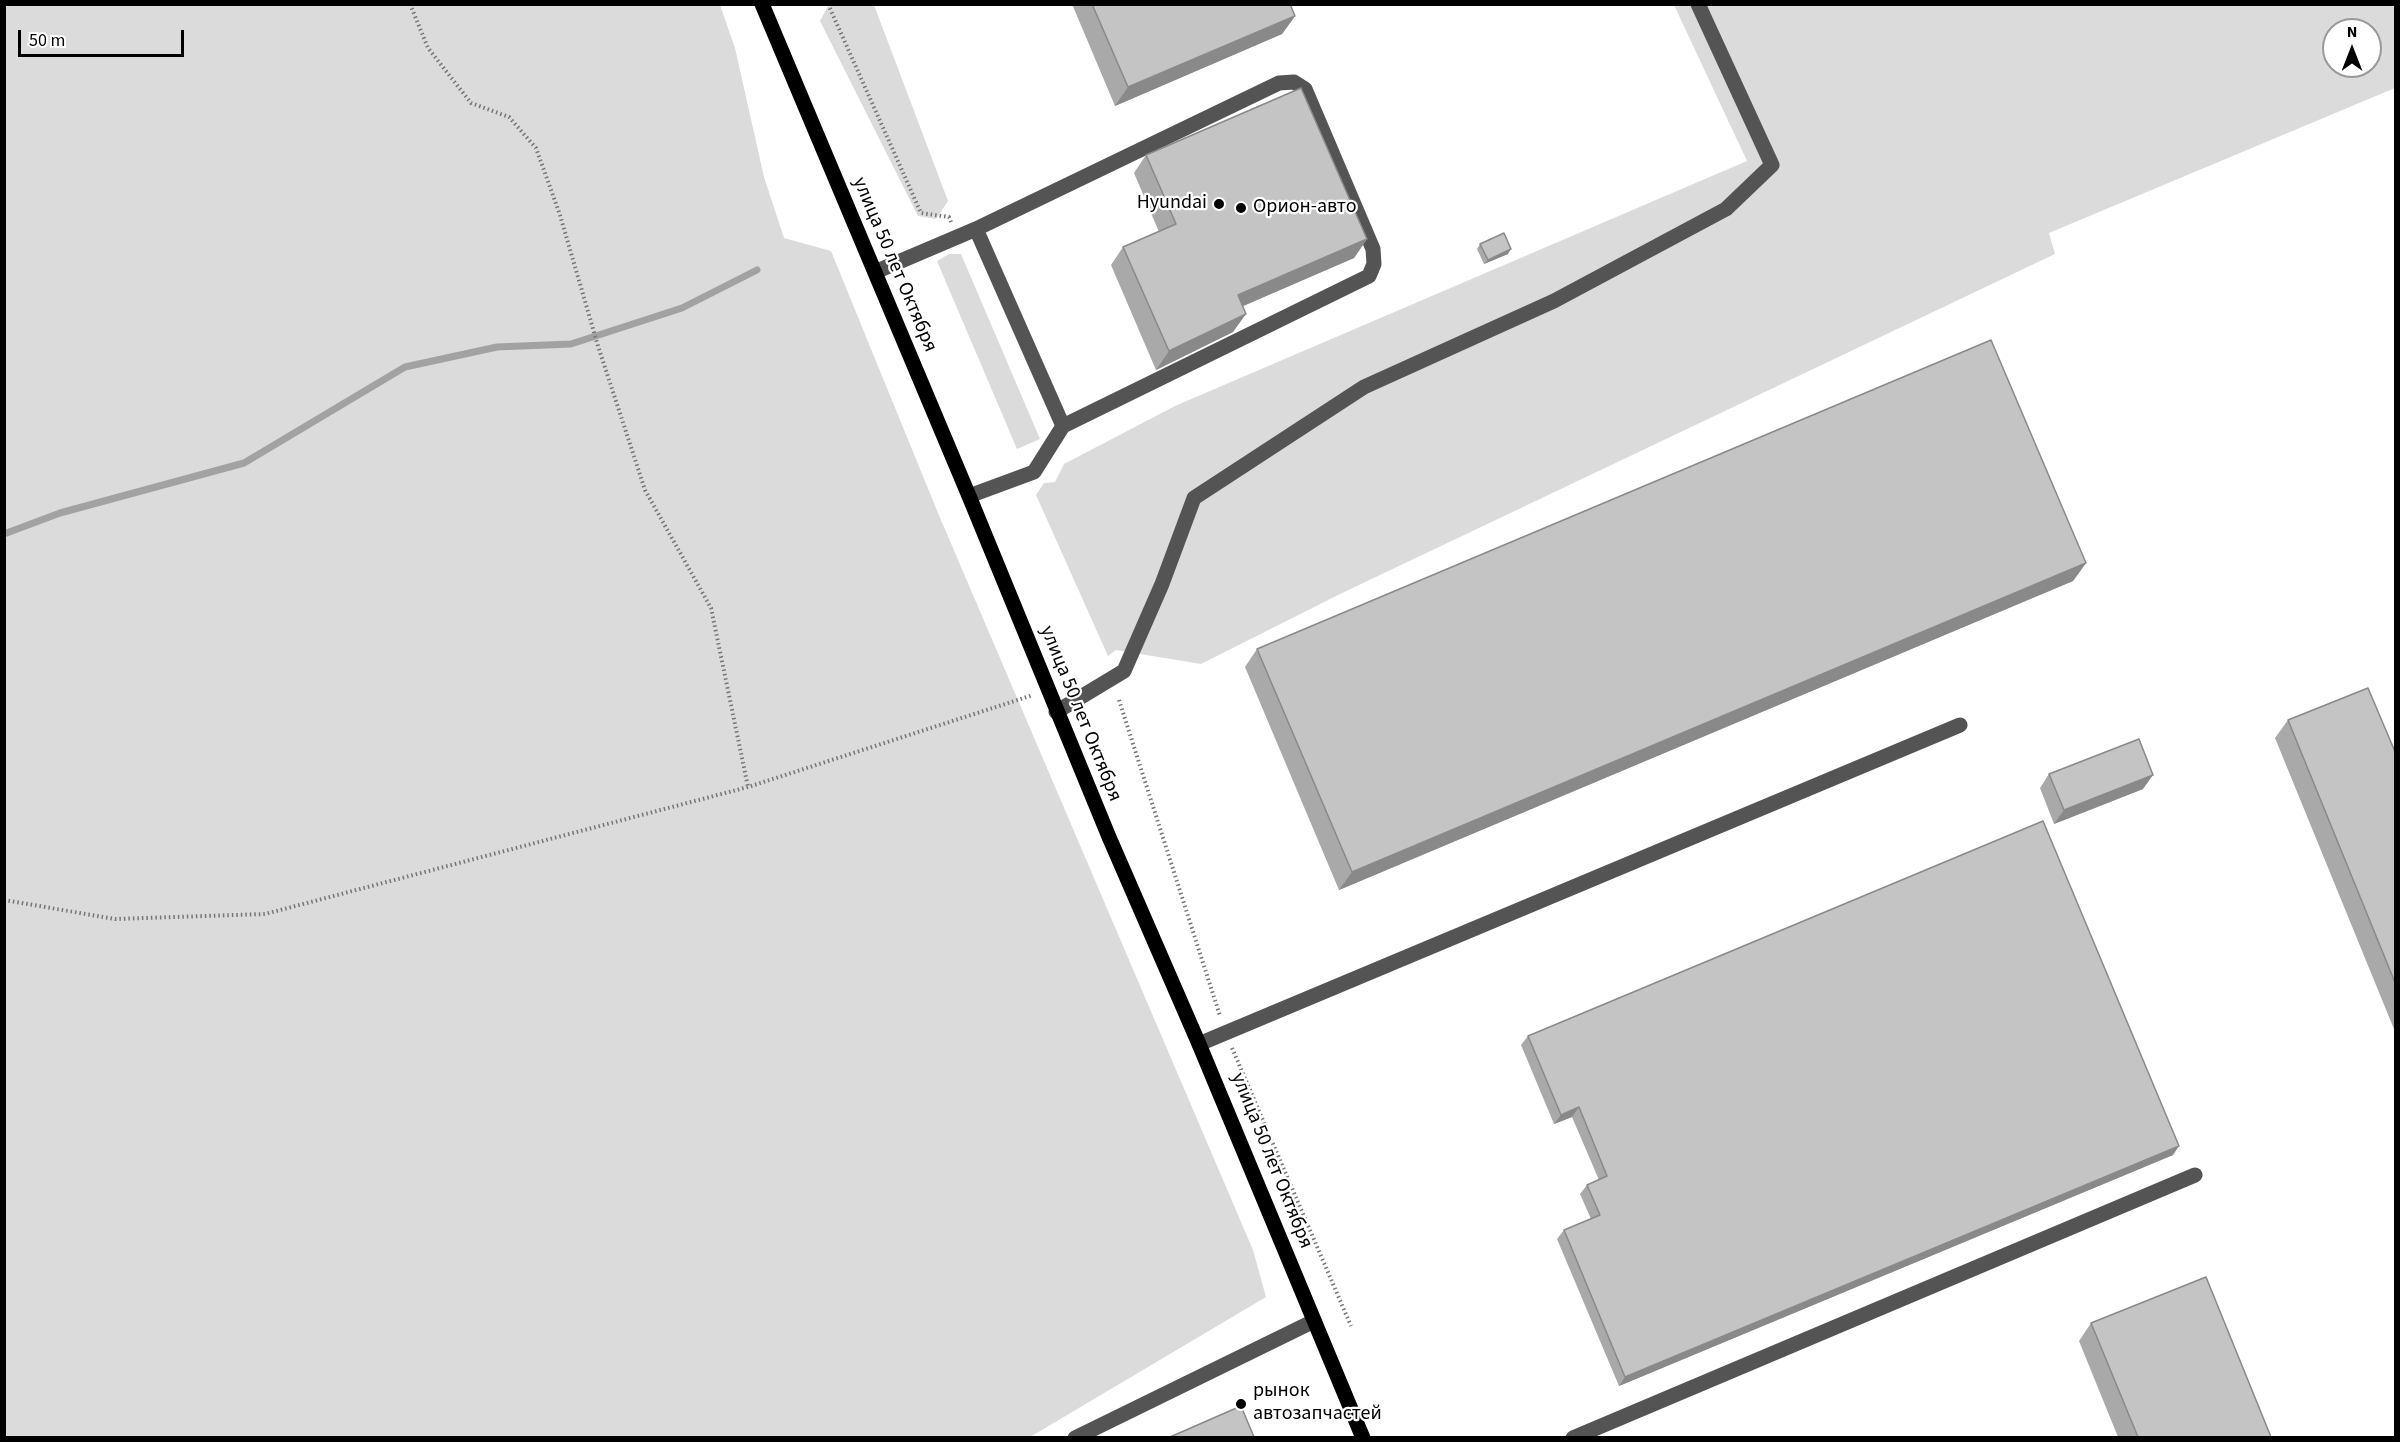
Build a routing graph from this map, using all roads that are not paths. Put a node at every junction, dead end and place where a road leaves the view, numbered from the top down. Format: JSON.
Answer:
{"nodes":[{"id":1,"x":762,"y":4,"type":"edge"},
{"id":2,"x":1698,"y":4,"type":"edge"},
{"id":3,"x":976,"y":229,"type":"junction"},
{"id":4,"x":875,"y":272,"type":"junction"},
{"id":5,"x":1064,"y":426,"type":"junction"},
{"id":6,"x":969,"y":496,"type":"junction"},
{"id":7,"x":1056,"y":712,"type":"junction"},
{"id":8,"x":1960,"y":725,"type":"dead end"},
{"id":9,"x":1199,"y":1044,"type":"junction"},
{"id":10,"x":2195,"y":1175,"type":"dead end"},
{"id":11,"x":1314,"y":1321,"type":"junction"},
{"id":12,"x":1075,"y":1437,"type":"edge"},
{"id":13,"x":1363,"y":1437,"type":"edge"},
{"id":14,"x":1573,"y":1437,"type":"edge"}],
"edges":[{"from":1,"to":4,"type":"main road","name":"улица 50 лет Октября"},
{"from":2,"to":7,"type":"lane"},
{"from":3,"to":4,"type":"lane"},
{"from":3,"to":5,"type":"lane"},
{"from":3,"to":5,"type":"lane"},
{"from":4,"to":6,"type":"main road","name":"улица 50 лет Октября"},
{"from":5,"to":6,"type":"lane"},
{"from":6,"to":7,"type":"main road","name":"улица 50 лет Октября"},
{"from":7,"to":9,"type":"main road","name":"улица 50 лет Октября"},
{"from":8,"to":9,"type":"lane"},
{"from":9,"to":11,"type":"main road","name":"улица 50 лет Октября"},
{"from":10,"to":14,"type":"lane"},
{"from":11,"to":12,"type":"lane"},
{"from":11,"to":13,"type":"main road","name":"улица 50 лет Октября"}]}
